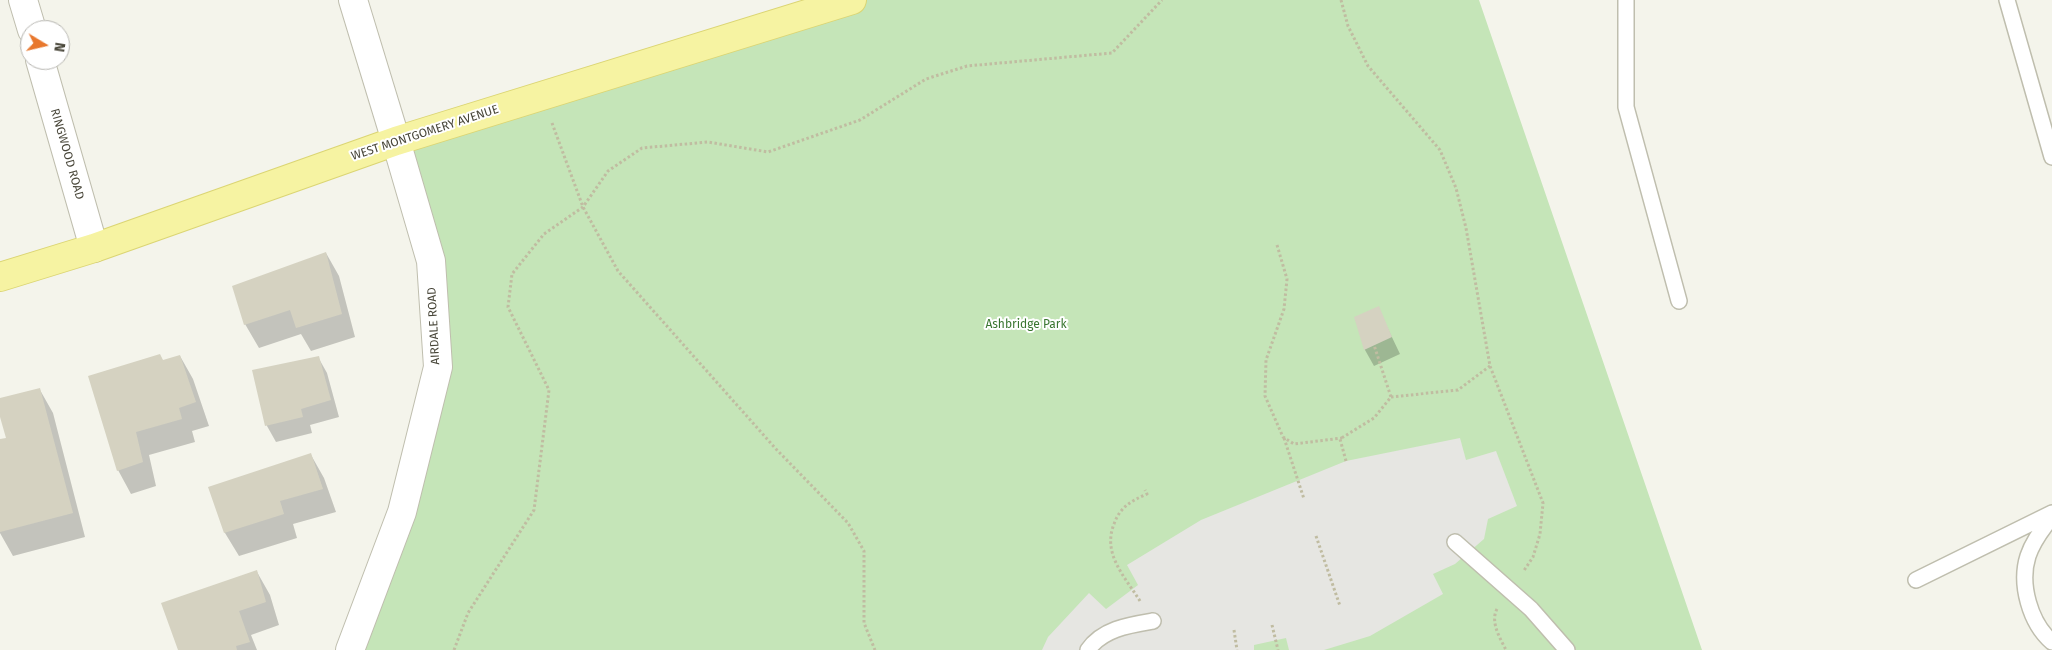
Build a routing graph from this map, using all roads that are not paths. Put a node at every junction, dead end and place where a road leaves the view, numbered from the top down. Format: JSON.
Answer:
{"nodes":[{"id":1,"x":23,"y":0,"type":"edge"},
{"id":2,"x":353,"y":0,"type":"edge"},
{"id":3,"x":1626,"y":0,"type":"edge"},
{"id":4,"x":2007,"y":0,"type":"edge"},
{"id":5,"x":836,"y":3,"type":"edge"},
{"id":6,"x":29,"y":20,"type":"edge"},
{"id":7,"x":43,"y":70,"type":"edge"},
{"id":8,"x":396,"y":141,"type":"junction"},
{"id":9,"x":2052,"y":157,"type":"edge"},
{"id":10,"x":94,"y":248,"type":"junction"},
{"id":11,"x":0,"y":277,"type":"edge"},
{"id":12,"x":1679,"y":302,"type":"dead end"},
{"id":13,"x":2052,"y":515,"type":"edge"},
{"id":14,"x":1455,"y":542,"type":"dead end"},
{"id":15,"x":1916,"y":580,"type":"dead end"},
{"id":16,"x":1153,"y":621,"type":"road end"},
{"id":17,"x":2052,"y":642,"type":"edge"},
{"id":18,"x":350,"y":650,"type":"edge"},
{"id":19,"x":1088,"y":650,"type":"edge"},
{"id":20,"x":1567,"y":650,"type":"edge"}],
"edges":[{"from":1,"to":6,"type":"street"},
{"from":2,"to":8,"type":"street","name":"AIRDALE ROAD"},
{"from":3,"to":12,"type":"lane"},
{"from":4,"to":9,"type":"lane"},
{"from":5,"to":8,"type":"main road","name":"WEST MONTGOMERY AVENUE"},
{"from":7,"to":10,"type":"street","name":"RINGWOOD ROAD"},
{"from":8,"to":10,"type":"main road","name":"WEST MONTGOMERY AVENUE"},
{"from":8,"to":18,"type":"street","name":"AIRDALE ROAD"},
{"from":10,"to":11,"type":"main road","name":"WEST MONTGOMERY AVENUE"},
{"from":13,"to":15,"type":"lane"},
{"from":13,"to":17,"type":"lane"},
{"from":14,"to":20,"type":"lane"},
{"from":16,"to":19,"type":"lane"}]}
